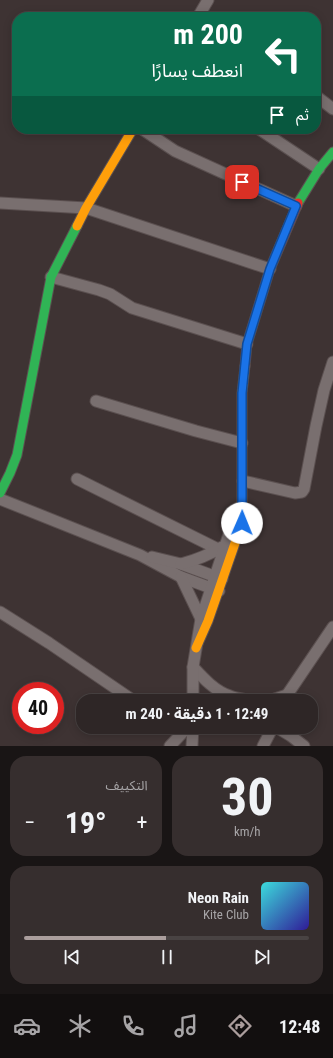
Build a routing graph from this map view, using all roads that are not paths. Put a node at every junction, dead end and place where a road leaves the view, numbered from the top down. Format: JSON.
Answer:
{"nodes":[{"id":1,"x":208,"y":0,"type":"edge"},
{"id":2,"x":201,"y":12,"type":"edge"},
{"id":3,"x":321,"y":100,"type":"edge"},
{"id":4,"x":333,"y":109,"type":"edge"},
{"id":5,"x":130,"y":134,"type":"edge"},
{"id":6,"x":150,"y":134,"type":"edge"},
{"id":7,"x":269,"y":134,"type":"edge"},
{"id":8,"x":328,"y":162,"type":"edge"},
{"id":9,"x":0,"y":203,"type":"edge"},
{"id":10,"x":296,"y":206,"type":"junction"},
{"id":11,"x":86,"y":208,"type":"junction"},
{"id":12,"x":270,"y":269,"type":"junction"},
{"id":13,"x":51,"y":277,"type":"junction"},
{"id":14,"x":247,"y":344,"type":"junction"},
{"id":15,"x":333,"y":362,"type":"edge"},
{"id":16,"x":96,"y":401,"type":"dead end"},
{"id":17,"x":242,"y":443,"type":"junction"},
{"id":18,"x":77,"y":479,"type":"dead end"},
{"id":19,"x":242,"y":481,"type":"junction"},
{"id":20,"x":0,"y":493,"type":"edge"},
{"id":21,"x":0,"y":499,"type":"edge"},
{"id":22,"x":243,"y":501,"type":"junction"},
{"id":23,"x":222,"y":546,"type":"junction"},
{"id":24,"x":140,"y":555,"type":"junction"},
{"id":25,"x":181,"y":564,"type":"junction"},
{"id":26,"x":181,"y":577,"type":"junction"},
{"id":27,"x":219,"y":578,"type":"junction"},
{"id":28,"x":215,"y":590,"type":"junction"},
{"id":29,"x":0,"y":612,"type":"edge"},
{"id":30,"x":201,"y":619,"type":"junction"},
{"id":31,"x":333,"y":627,"type":"edge"},
{"id":32,"x":196,"y":648,"type":"junction"},
{"id":33,"x":193,"y":667,"type":"junction"},
{"id":34,"x":124,"y":694,"type":"edge"},
{"id":35,"x":193,"y":694,"type":"edge"},
{"id":36,"x":226,"y":694,"type":"edge"},
{"id":37,"x":289,"y":694,"type":"edge"},
{"id":38,"x":181,"y":734,"type":"edge"},
{"id":39,"x":189,"y":734,"type":"edge"},
{"id":40,"x":269,"y":734,"type":"edge"},
{"id":41,"x":288,"y":734,"type":"edge"},
{"id":42,"x":170,"y":746,"type":"edge"},
{"id":43,"x":192,"y":746,"type":"edge"},
{"id":44,"x":263,"y":746,"type":"edge"},
{"id":45,"x":304,"y":746,"type":"edge"}],
"edges":[{"from":1,"to":2,"type":"street"},
{"from":3,"to":4,"type":"street"},
{"from":5,"to":11,"type":"street"},
{"from":6,"to":10,"type":"street"},
{"from":7,"to":8,"type":"street"},
{"from":8,"to":10,"type":"street"},
{"from":9,"to":11,"type":"street"},
{"from":10,"to":12,"type":"street"},
{"from":11,"to":12,"type":"street"},
{"from":11,"to":13,"type":"street"},
{"from":12,"to":14,"type":"street"},
{"from":13,"to":14,"type":"street"},
{"from":13,"to":20,"type":"street"},
{"from":14,"to":17,"type":"street"},
{"from":15,"to":19,"type":"street"},
{"from":16,"to":17,"type":"street"},
{"from":17,"to":19,"type":"street"},
{"from":18,"to":23,"type":"street"},
{"from":19,"to":22,"type":"street"},
{"from":21,"to":24,"type":"street"},
{"from":22,"to":23,"type":"street"},
{"from":22,"to":27,"type":"street"},
{"from":23,"to":25,"type":"street"},
{"from":23,"to":27,"type":"street"},
{"from":24,"to":25,"type":"street"},
{"from":24,"to":26,"type":"street"},
{"from":25,"to":27,"type":"street"},
{"from":26,"to":28,"type":"street"},
{"from":26,"to":30,"type":"street"},
{"from":27,"to":28,"type":"street"},
{"from":28,"to":30,"type":"street"},
{"from":28,"to":32,"type":"street"},
{"from":29,"to":34,"type":"street"},
{"from":30,"to":32,"type":"street"},
{"from":31,"to":37,"type":"street"},
{"from":32,"to":33,"type":"street"},
{"from":33,"to":35,"type":"street"},
{"from":33,"to":36,"type":"street"},
{"from":38,"to":42,"type":"street"},
{"from":39,"to":43,"type":"street"},
{"from":40,"to":44,"type":"street"},
{"from":41,"to":45,"type":"street"}]}
